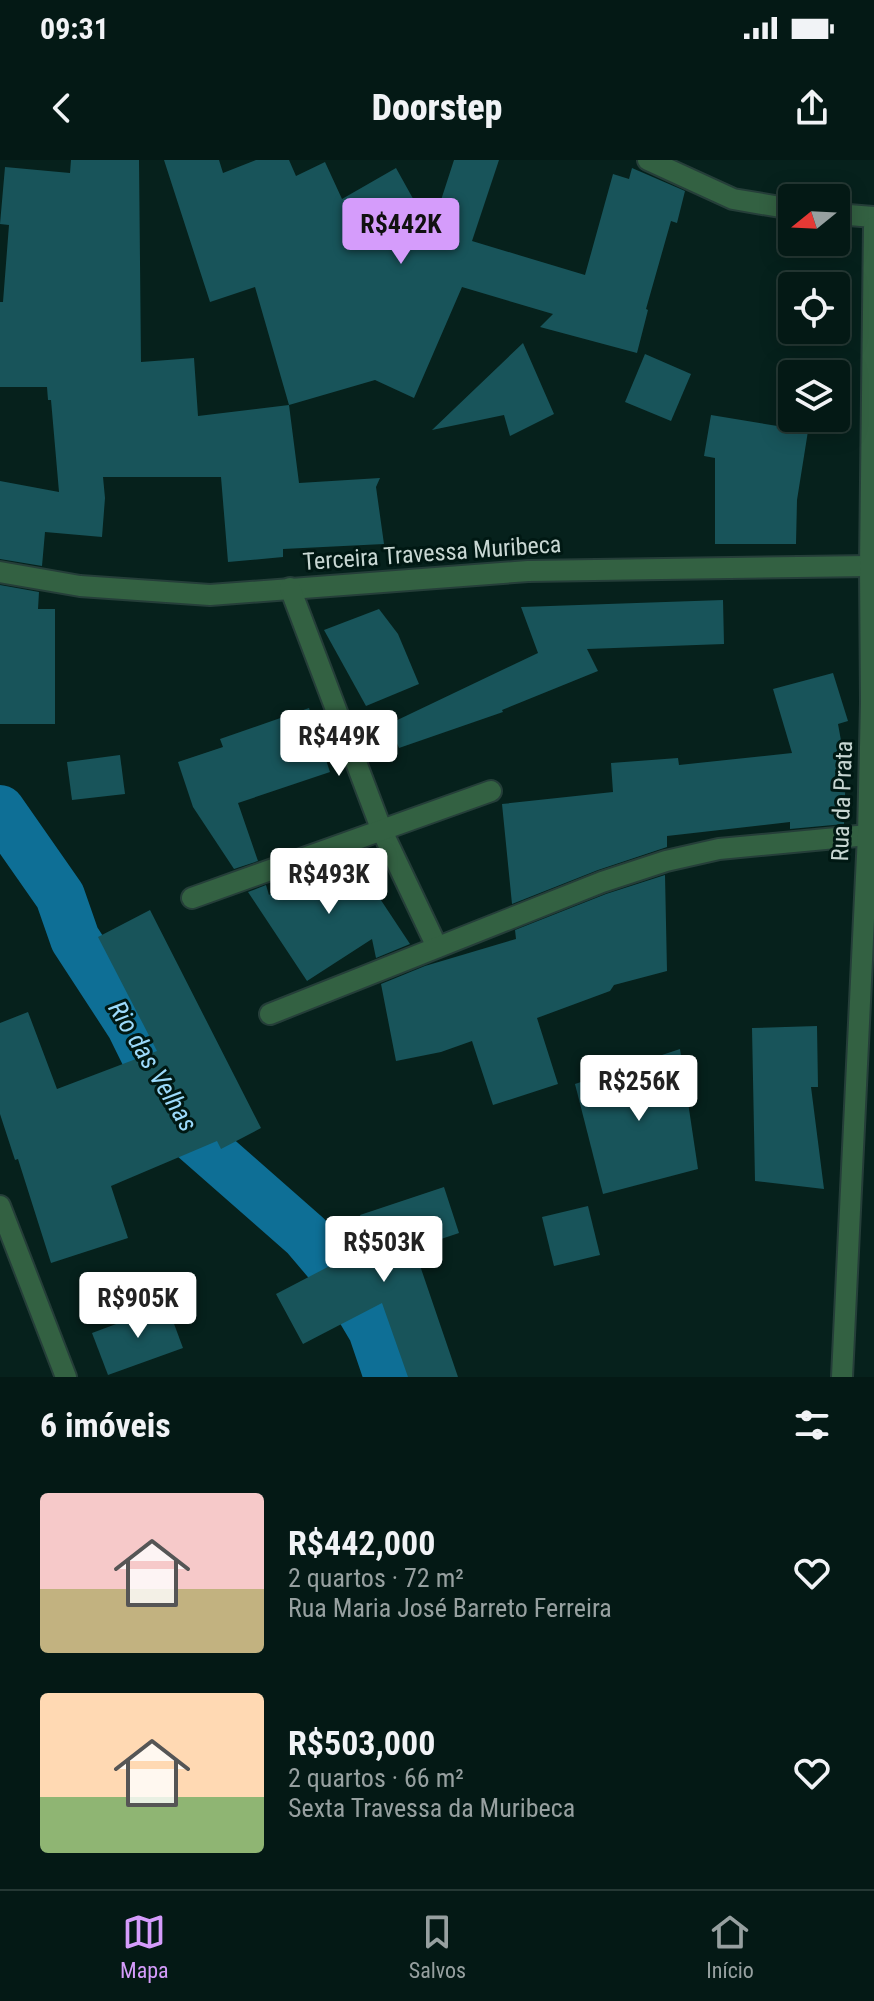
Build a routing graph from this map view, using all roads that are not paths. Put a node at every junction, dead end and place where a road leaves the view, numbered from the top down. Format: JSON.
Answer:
{"nodes":[{"id":1,"x":648,"y":160,"type":"edge"},
{"id":2,"x":778,"y":207,"type":"edge"},
{"id":3,"x":850,"y":215,"type":"edge"},
{"id":4,"x":874,"y":217,"type":"edge"},
{"id":5,"x":874,"y":227,"type":"edge"},
{"id":6,"x":870,"y":566,"type":"junction"},
{"id":7,"x":0,"y":572,"type":"edge"},
{"id":8,"x":290,"y":588,"type":"junction"},
{"id":9,"x":491,"y":791,"type":"dead end"},
{"id":10,"x":382,"y":831,"type":"junction"},
{"id":11,"x":868,"y":835,"type":"junction"},
{"id":12,"x":192,"y":898,"type":"dead end"},
{"id":13,"x":437,"y":947,"type":"junction"},
{"id":14,"x":270,"y":1014,"type":"dead end"},
{"id":15,"x":0,"y":1206,"type":"edge"},
{"id":16,"x":66,"y":1377,"type":"edge"},
{"id":17,"x":842,"y":1377,"type":"edge"}],
"edges":[{"from":1,"to":2,"type":"street"},
{"from":3,"to":4,"type":"street"},
{"from":5,"to":6,"type":"street","name":"Rua da Prata"},
{"from":6,"to":8,"type":"street","name":"Terceira Travessa Muribeca"},
{"from":6,"to":11,"type":"street","name":"Rua da Prata"},
{"from":7,"to":8,"type":"street","name":"Terceira Travessa Muribeca"},
{"from":8,"to":10,"type":"street"},
{"from":9,"to":10,"type":"street"},
{"from":10,"to":12,"type":"street"},
{"from":10,"to":13,"type":"street"},
{"from":11,"to":13,"type":"street"},
{"from":11,"to":17,"type":"street","name":"Rua da Prata"},
{"from":13,"to":14,"type":"street"},
{"from":15,"to":16,"type":"street"}]}
